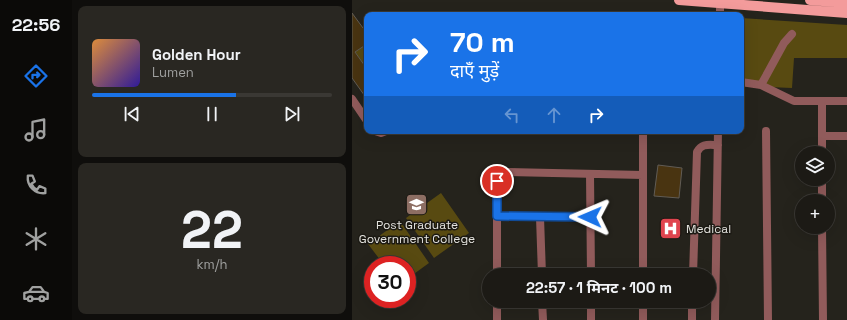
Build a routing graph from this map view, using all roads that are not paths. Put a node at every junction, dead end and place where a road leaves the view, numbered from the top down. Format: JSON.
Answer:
{"nodes":[{"id":1,"x":679,"y":0,"type":"edge"},
{"id":2,"x":810,"y":0,"type":"edge"},
{"id":3,"x":824,"y":1,"type":"edge"},
{"id":4,"x":720,"y":2,"type":"edge"},
{"id":5,"x":847,"y":3,"type":"edge"},
{"id":6,"x":847,"y":13,"type":"edge"},
{"id":7,"x":792,"y":34,"type":"dead end"},
{"id":8,"x":744,"y":82,"type":"edge"},
{"id":9,"x":761,"y":84,"type":"junction"},
{"id":10,"x":352,"y":99,"type":"edge"},
{"id":11,"x":822,"y":101,"type":"junction"},
{"id":12,"x":847,"y":101,"type":"edge"},
{"id":13,"x":364,"y":117,"type":"edge"},
{"id":14,"x":766,"y":131,"type":"dead end"},
{"id":15,"x":643,"y":134,"type":"edge"},
{"id":16,"x":718,"y":134,"type":"edge"},
{"id":17,"x":822,"y":136,"type":"junction"},
{"id":18,"x":847,"y":136,"type":"edge"},
{"id":19,"x":718,"y":145,"type":"junction"},
{"id":20,"x":822,"y":146,"type":"edge"},
{"id":21,"x":590,"y":174,"type":"junction"},
{"id":22,"x":643,"y":175,"type":"junction"},
{"id":23,"x":497,"y":216,"type":"junction"},
{"id":24,"x":540,"y":217,"type":"junction"},
{"id":25,"x":590,"y":217,"type":"junction"},
{"id":26,"x":822,"y":234,"type":"edge"},
{"id":27,"x":497,"y":268,"type":"edge"},
{"id":28,"x":542,"y":268,"type":"edge"},
{"id":29,"x":591,"y":268,"type":"edge"},
{"id":30,"x":643,"y":268,"type":"edge"},
{"id":31,"x":693,"y":268,"type":"edge"},
{"id":32,"x":497,"y":308,"type":"edge"},
{"id":33,"x":542,"y":308,"type":"edge"},
{"id":34,"x":591,"y":308,"type":"edge"},
{"id":35,"x":643,"y":308,"type":"edge"},
{"id":36,"x":692,"y":308,"type":"edge"},
{"id":37,"x":497,"y":320,"type":"edge"},
{"id":38,"x":543,"y":320,"type":"edge"},
{"id":39,"x":591,"y":320,"type":"edge"},
{"id":40,"x":643,"y":320,"type":"edge"},
{"id":41,"x":692,"y":320,"type":"edge"},
{"id":42,"x":715,"y":320,"type":"edge"},
{"id":43,"x":768,"y":320,"type":"edge"},
{"id":44,"x":823,"y":320,"type":"edge"}],
"edges":[{"from":1,"to":4,"type":"main road"},
{"from":2,"to":3,"type":"main road"},
{"from":3,"to":5,"type":"main road"},
{"from":4,"to":6,"type":"main road"},
{"from":7,"to":9,"type":"street"},
{"from":8,"to":9,"type":"street"},
{"from":9,"to":11,"type":"street"},
{"from":10,"to":13,"type":"street"},
{"from":11,"to":12,"type":"street"},
{"from":11,"to":17,"type":"street"},
{"from":14,"to":43,"type":"street"},
{"from":15,"to":22,"type":"street"},
{"from":16,"to":19,"type":"street"},
{"from":17,"to":18,"type":"street"},
{"from":17,"to":20,"type":"street"},
{"from":19,"to":31,"type":"street"},
{"from":19,"to":42,"type":"street"},
{"from":21,"to":22,"type":"street"},
{"from":21,"to":23,"type":"street"},
{"from":21,"to":25,"type":"street"},
{"from":22,"to":30,"type":"street"},
{"from":23,"to":24,"type":"street"},
{"from":23,"to":27,"type":"street"},
{"from":24,"to":25,"type":"street"},
{"from":24,"to":28,"type":"street"},
{"from":25,"to":29,"type":"street"},
{"from":26,"to":44,"type":"street"},
{"from":32,"to":37,"type":"street"},
{"from":33,"to":38,"type":"street"},
{"from":34,"to":39,"type":"street"},
{"from":35,"to":40,"type":"street"},
{"from":36,"to":41,"type":"street"}]}
